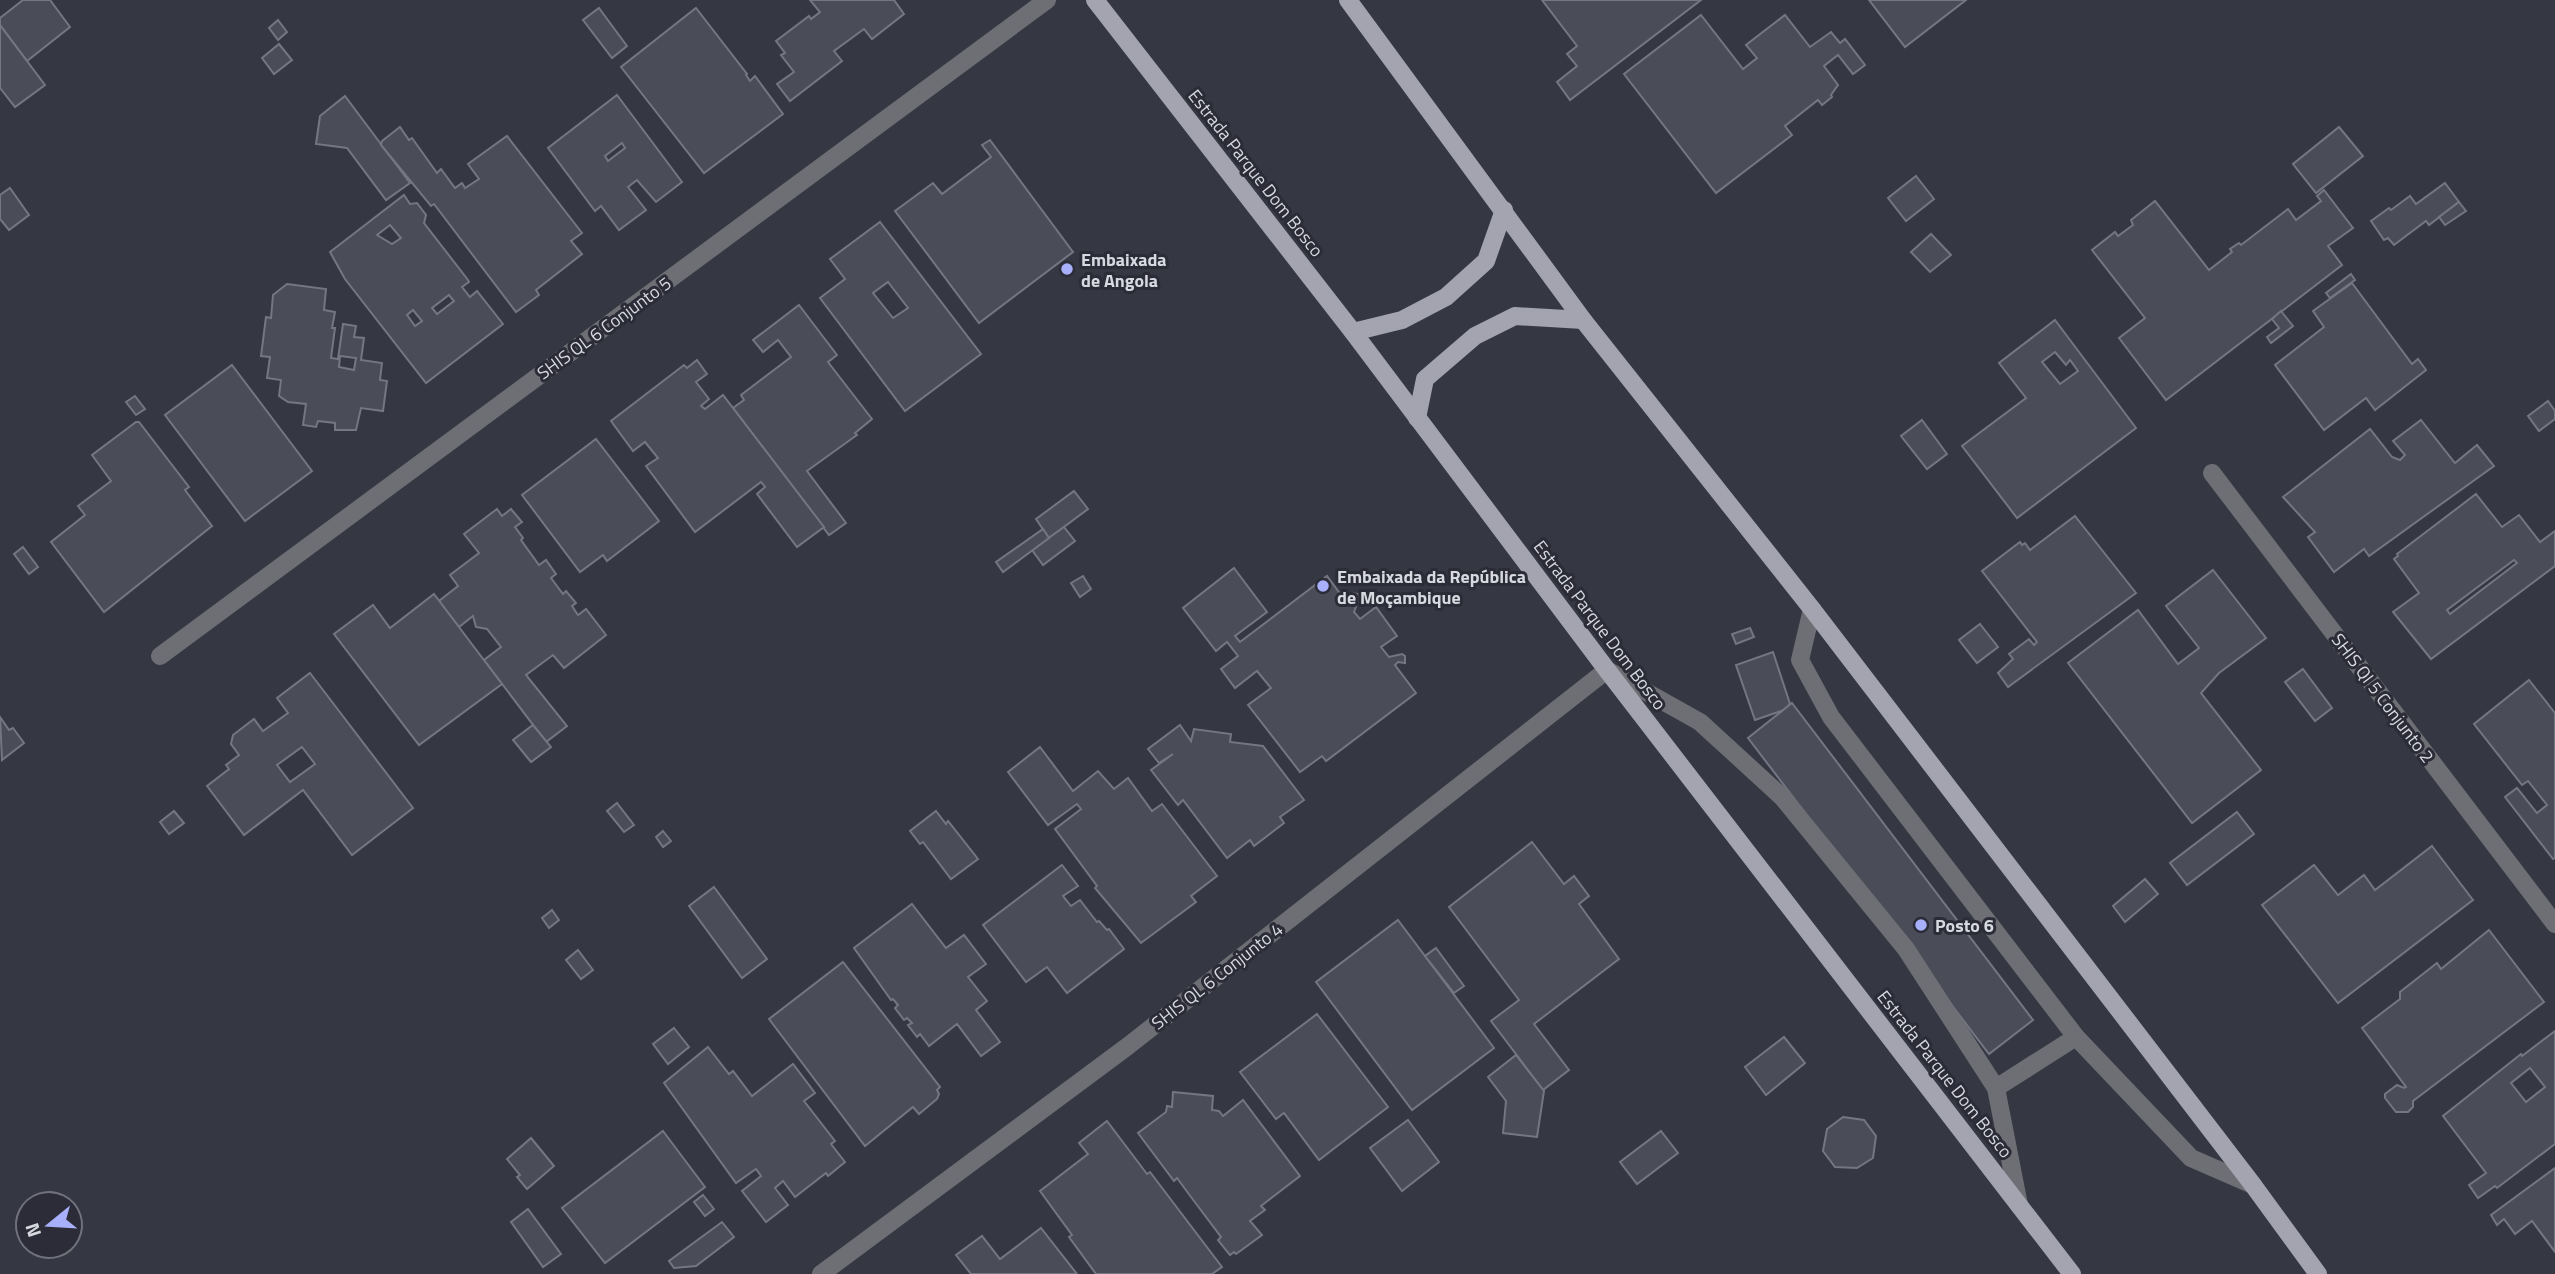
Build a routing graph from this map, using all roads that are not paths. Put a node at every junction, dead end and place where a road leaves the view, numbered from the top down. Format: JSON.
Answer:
{"nodes":[{"id":1,"x":1047,"y":0,"type":"edge"},
{"id":2,"x":1095,"y":0,"type":"edge"},
{"id":3,"x":1348,"y":0,"type":"edge"},
{"id":4,"x":1504,"y":210,"type":"junction"},
{"id":5,"x":1583,"y":320,"type":"junction"},
{"id":6,"x":1353,"y":332,"type":"junction"},
{"id":7,"x":1417,"y":418,"type":"junction"},
{"id":8,"x":2212,"y":473,"type":"dead end"},
{"id":9,"x":1812,"y":609,"type":"junction"},
{"id":10,"x":160,"y":656,"type":"dead end"},
{"id":11,"x":1607,"y":670,"type":"junction"},
{"id":12,"x":2555,"y":924,"type":"edge"},
{"id":13,"x":2076,"y":1037,"type":"junction"},
{"id":14,"x":1996,"y":1088,"type":"junction"},
{"id":15,"x":2253,"y":1185,"type":"junction"},
{"id":16,"x":2020,"y":1205,"type":"junction"},
{"id":17,"x":821,"y":1274,"type":"edge"},
{"id":18,"x":2072,"y":1274,"type":"edge"},
{"id":19,"x":2318,"y":1274,"type":"edge"}],
"edges":[{"from":1,"to":10,"type":"street","name":"SHIS QL 6 Conjunto 5"},
{"from":2,"to":6,"type":"main road","name":"Estrada Parque Dom Bosco"},
{"from":3,"to":4,"type":"main road"},
{"from":4,"to":5,"type":"main road"},
{"from":4,"to":6,"type":"main road"},
{"from":5,"to":7,"type":"main road"},
{"from":5,"to":9,"type":"main road"},
{"from":6,"to":7,"type":"main road","name":"Estrada Parque Dom Bosco"},
{"from":7,"to":11,"type":"main road","name":"Estrada Parque Dom Bosco"},
{"from":8,"to":12,"type":"street","name":"SHIS QI 5 Conjunto 2"},
{"from":9,"to":13,"type":"street"},
{"from":9,"to":15,"type":"main road"},
{"from":11,"to":14,"type":"street"},
{"from":11,"to":16,"type":"main road","name":"Estrada Parque Dom Bosco"},
{"from":11,"to":17,"type":"street","name":"SHIS QL 6 Conjunto 4"},
{"from":13,"to":14,"type":"street"},
{"from":13,"to":15,"type":"street"},
{"from":14,"to":16,"type":"street"},
{"from":15,"to":19,"type":"main road"},
{"from":16,"to":18,"type":"main road","name":"Estrada Parque Dom Bosco"}]}
